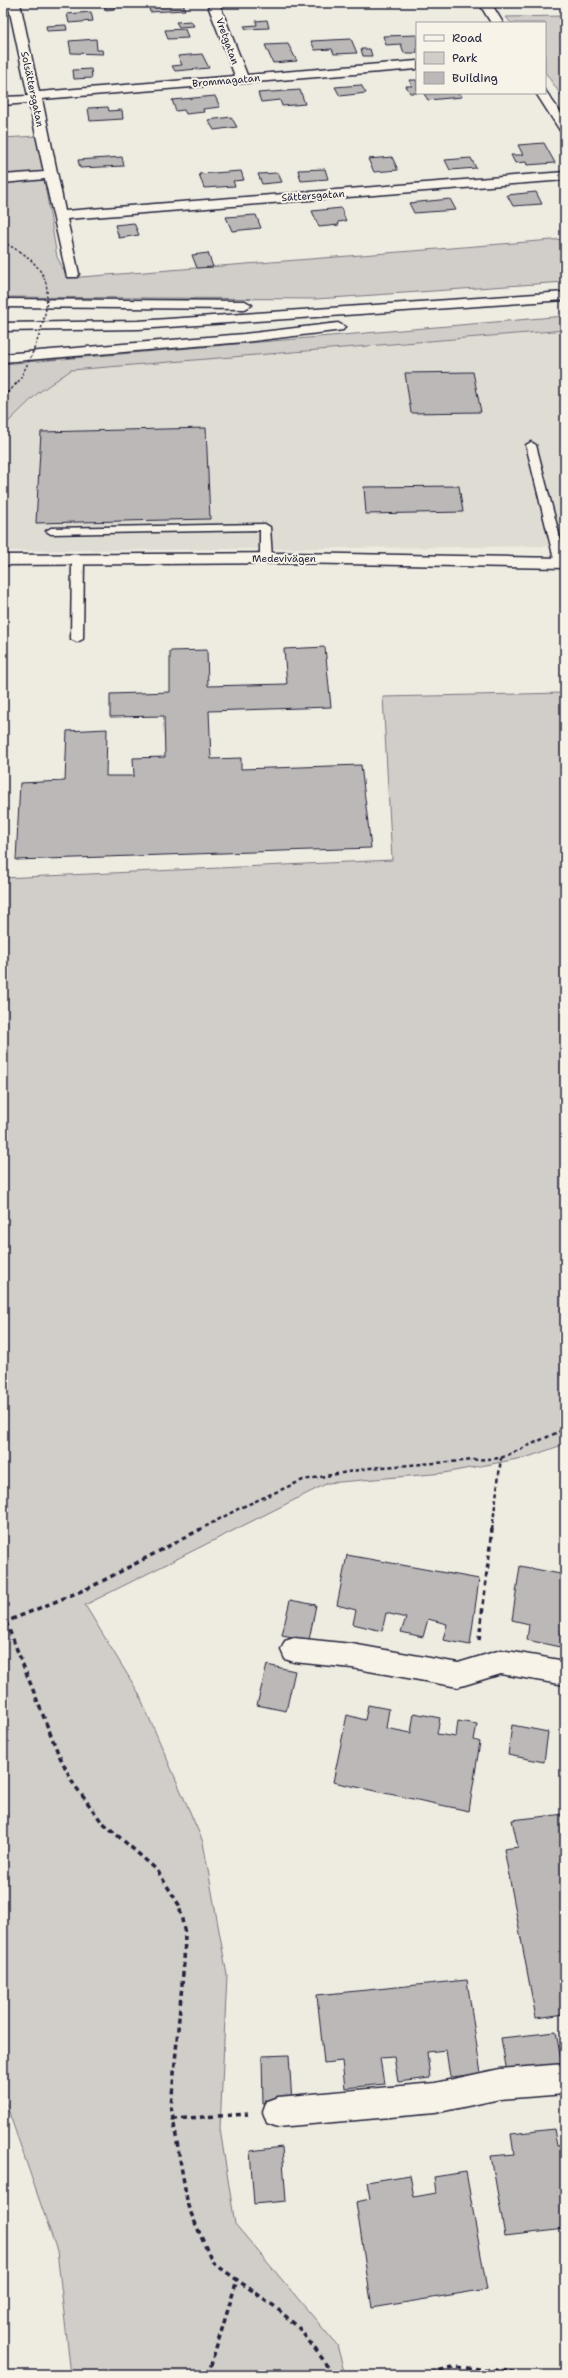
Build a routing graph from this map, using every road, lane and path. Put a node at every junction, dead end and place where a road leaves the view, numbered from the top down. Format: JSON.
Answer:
{"nodes":[{"id":1,"x":14,"y":3,"type":"edge"},
{"id":2,"x":213,"y":3,"type":"edge"},
{"id":3,"x":485,"y":3,"type":"edge"},
{"id":4,"x":496,"y":22,"type":"edge"},
{"id":5,"x":416,"y":65,"type":"edge"},
{"id":6,"x":242,"y":79,"type":"junction"},
{"id":7,"x":543,"y":94,"type":"edge"},
{"id":8,"x":35,"y":97,"type":"junction"},
{"id":9,"x":3,"y":101,"type":"edge"},
{"id":10,"x":565,"y":129,"type":"edge"},
{"id":11,"x":52,"y":175,"type":"junction"},
{"id":12,"x":565,"y":176,"type":"edge"},
{"id":13,"x":3,"y":178,"type":"edge"},
{"id":14,"x":61,"y":215,"type":"junction"},
{"id":15,"x":3,"y":242,"type":"edge"},
{"id":16,"x":72,"y":274,"type":"dead end"},
{"id":17,"x":565,"y":296,"type":"edge"},
{"id":18,"x":3,"y":302,"type":"edge"},
{"id":19,"x":565,"y":303,"type":"edge"},
{"id":20,"x":459,"y":308,"type":"junction"},
{"id":21,"x":3,"y":327,"type":"edge"},
{"id":22,"x":3,"y":336,"type":"edge"},
{"id":23,"x":3,"y":358,"type":"edge"},
{"id":24,"x":3,"y":397,"type":"edge"},
{"id":25,"x":531,"y":446,"type":"dead end"},
{"id":26,"x":51,"y":531,"type":"dead end"},
{"id":27,"x":266,"y":558,"type":"junction"},
{"id":28,"x":78,"y":559,"type":"junction"},
{"id":29,"x":3,"y":560,"type":"edge"},
{"id":30,"x":563,"y":563,"type":"edge"},
{"id":31,"x":77,"y":639,"type":"dead end"},
{"id":32,"x":565,"y":1429,"type":"edge"},
{"id":33,"x":501,"y":1458,"type":"junction"},
{"id":34,"x":4,"y":1623,"type":"edge"},
{"id":35,"x":294,"y":1650,"type":"dead end"},
{"id":36,"x":475,"y":1670,"type":"junction"},
{"id":37,"x":565,"y":1673,"type":"edge"},
{"id":38,"x":565,"y":2079,"type":"edge"},
{"id":39,"x":278,"y":2112,"type":"joint"},
{"id":40,"x":173,"y":2119,"type":"junction"},
{"id":41,"x":237,"y":2280,"type":"junction"},
{"id":42,"x":208,"y":2375,"type":"edge"},
{"id":43,"x":335,"y":2375,"type":"edge"},
{"id":44,"x":422,"y":2375,"type":"edge"},
{"id":45,"x":523,"y":2375,"type":"edge"}],
"edges":[{"from":1,"to":8,"type":"main road","name":"Solsättersgatan"},
{"from":2,"to":6,"type":"main road","name":"Vretgatan"},
{"from":3,"to":4,"type":"main road"},
{"from":5,"to":6,"type":"main road","name":"Brommagatan"},
{"from":6,"to":8,"type":"main road","name":"Brommagatan"},
{"from":7,"to":10,"type":"main road"},
{"from":8,"to":9,"type":"main road","name":"Brommagatan"},
{"from":8,"to":11,"type":"main road","name":"Solsättersgatan"},
{"from":11,"to":13,"type":"main road"},
{"from":11,"to":14,"type":"main road","name":"Solsättersgatan"},
{"from":12,"to":14,"type":"main road","name":"Sättersgatan"},
{"from":14,"to":16,"type":"main road","name":"Solsättersgatan"},
{"from":15,"to":24,"type":"path","bridge":true},
{"from":17,"to":20,"type":"main road"},
{"from":18,"to":20,"type":"main road"},
{"from":19,"to":20,"type":"main road"},
{"from":20,"to":21,"type":"main road"},
{"from":20,"to":22,"type":"main road"},
{"from":20,"to":23,"type":"main road"},
{"from":25,"to":30,"type":"lane"},
{"from":26,"to":27,"type":"lane"},
{"from":27,"to":28,"type":"main road","name":"Medevivägen"},
{"from":27,"to":30,"type":"main road","name":"Medevivägen"},
{"from":28,"to":29,"type":"main road","name":"Medevivägen"},
{"from":28,"to":31,"type":"lane"},
{"from":32,"to":33,"type":"path"},
{"from":33,"to":34,"type":"path"},
{"from":33,"to":36,"type":"path"},
{"from":34,"to":40,"type":"path"},
{"from":35,"to":36,"type":"main road"},
{"from":36,"to":37,"type":"main road"},
{"from":38,"to":39,"type":"main road"},
{"from":39,"to":40,"type":"path"},
{"from":40,"to":41,"type":"path"},
{"from":41,"to":42,"type":"path"},
{"from":41,"to":43,"type":"path"},
{"from":44,"to":45,"type":"path"}]}
